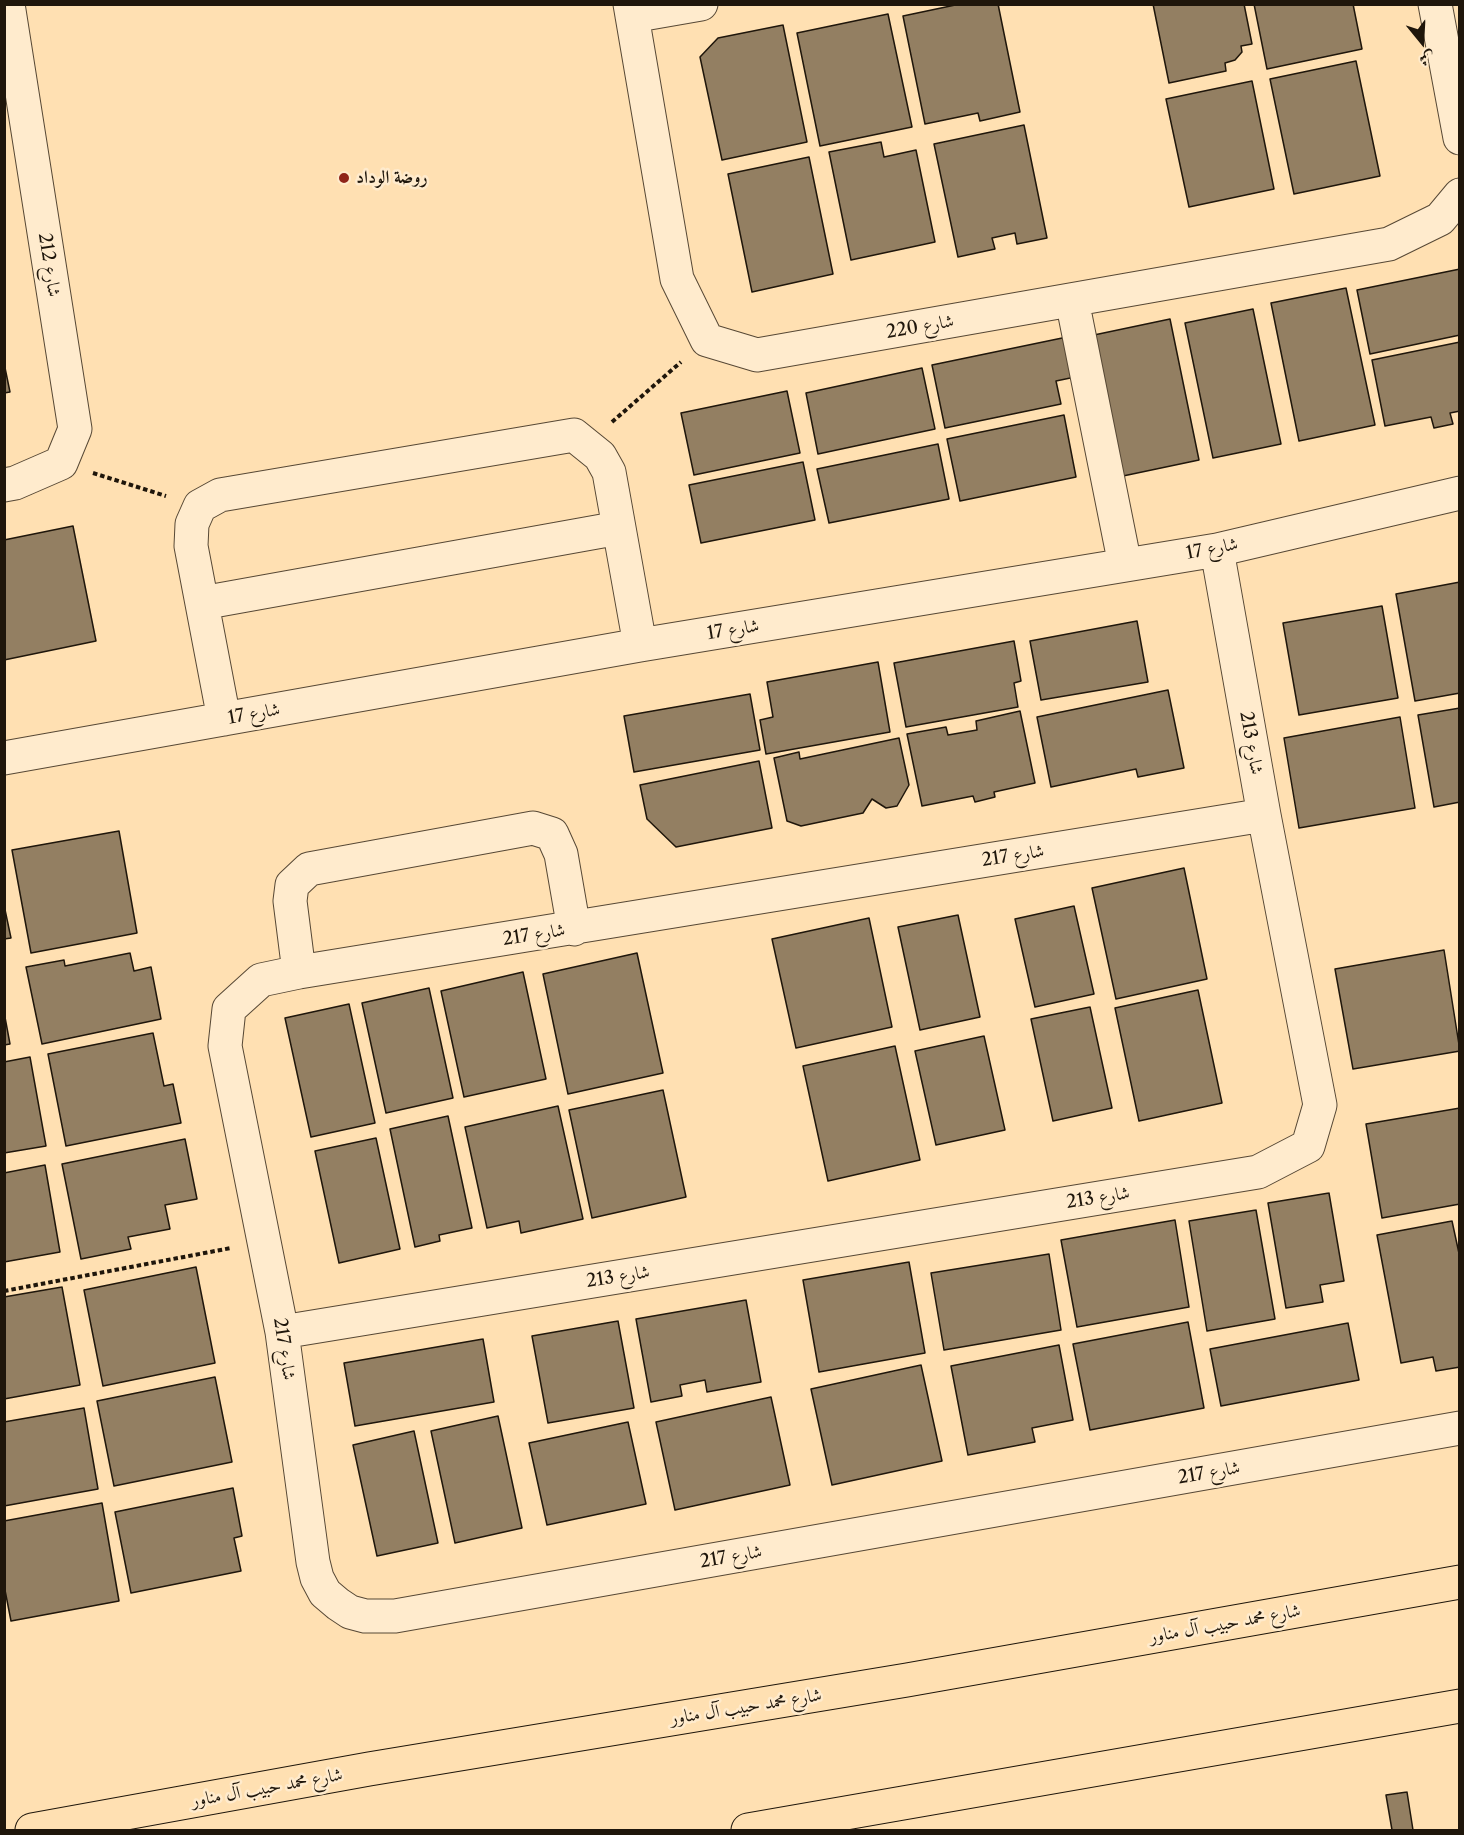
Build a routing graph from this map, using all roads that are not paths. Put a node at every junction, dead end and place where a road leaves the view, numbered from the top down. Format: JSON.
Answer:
{"nodes":[{"id":1,"x":8,"y":4,"type":"edge"},
{"id":2,"x":701,"y":4,"type":"edge"},
{"id":3,"x":1435,"y":4,"type":"edge"},
{"id":4,"x":631,"y":10,"type":"edge"},
{"id":5,"x":1460,"y":138,"type":"edge"},
{"id":6,"x":1460,"y":195,"type":"edge"},
{"id":7,"x":1072,"y":300,"type":"junction"},
{"id":8,"x":4,"y":485,"type":"edge"},
{"id":9,"x":1460,"y":493,"type":"edge"},
{"id":10,"x":619,"y":528,"type":"junction"},
{"id":11,"x":1217,"y":550,"type":"junction"},
{"id":12,"x":1125,"y":565,"type":"junction"},
{"id":13,"x":202,"y":603,"type":"junction"},
{"id":14,"x":640,"y":645,"type":"junction"},
{"id":15,"x":225,"y":719,"type":"junction"},
{"id":16,"x":4,"y":758,"type":"edge"},
{"id":17,"x":1264,"y":815,"type":"junction"},
{"id":18,"x":574,"y":929,"type":"junction"},
{"id":19,"x":299,"y":972,"type":"junction"},
{"id":20,"x":282,"y":1332,"type":"junction"},
{"id":21,"x":1460,"y":1428,"type":"edge"},
{"id":22,"x":1460,"y":1582,"type":"edge"},
{"id":23,"x":1460,"y":1706,"type":"edge"},
{"id":24,"x":33,"y":1830,"type":"edge"},
{"id":25,"x":748,"y":1830,"type":"edge"}],
"edges":[{"from":1,"to":8,"type":"street","name":"شارع 212"},
{"from":2,"to":4,"type":"street"},
{"from":3,"to":5,"type":"street"},
{"from":4,"to":7,"type":"street","name":"شارع 220"},
{"from":6,"to":7,"type":"street","name":"شارع 220"},
{"from":7,"to":12,"type":"street"},
{"from":9,"to":11,"type":"street","name":"شارع 17"},
{"from":10,"to":13,"type":"street"},
{"from":10,"to":13,"type":"street"},
{"from":10,"to":14,"type":"street"},
{"from":11,"to":12,"type":"street","name":"شارع 17"},
{"from":11,"to":17,"type":"street","name":"شارع 213"},
{"from":12,"to":14,"type":"street","name":"شارع 17"},
{"from":13,"to":15,"type":"street"},
{"from":14,"to":15,"type":"street","name":"شارع 17"},
{"from":15,"to":16,"type":"street","name":"شارع 17"},
{"from":17,"to":18,"type":"street","name":"شارع 217"},
{"from":17,"to":20,"type":"street","name":"شارع 213"},
{"from":18,"to":19,"type":"street","name":"شارع 217"},
{"from":18,"to":19,"type":"street"},
{"from":19,"to":20,"type":"street","name":"شارع 217"},
{"from":20,"to":21,"type":"street","name":"شارع 217"},
{"from":22,"to":24,"type":"main road","name":"شارع محمد حبيب آل مناور"},
{"from":23,"to":25,"type":"main road"}]}
